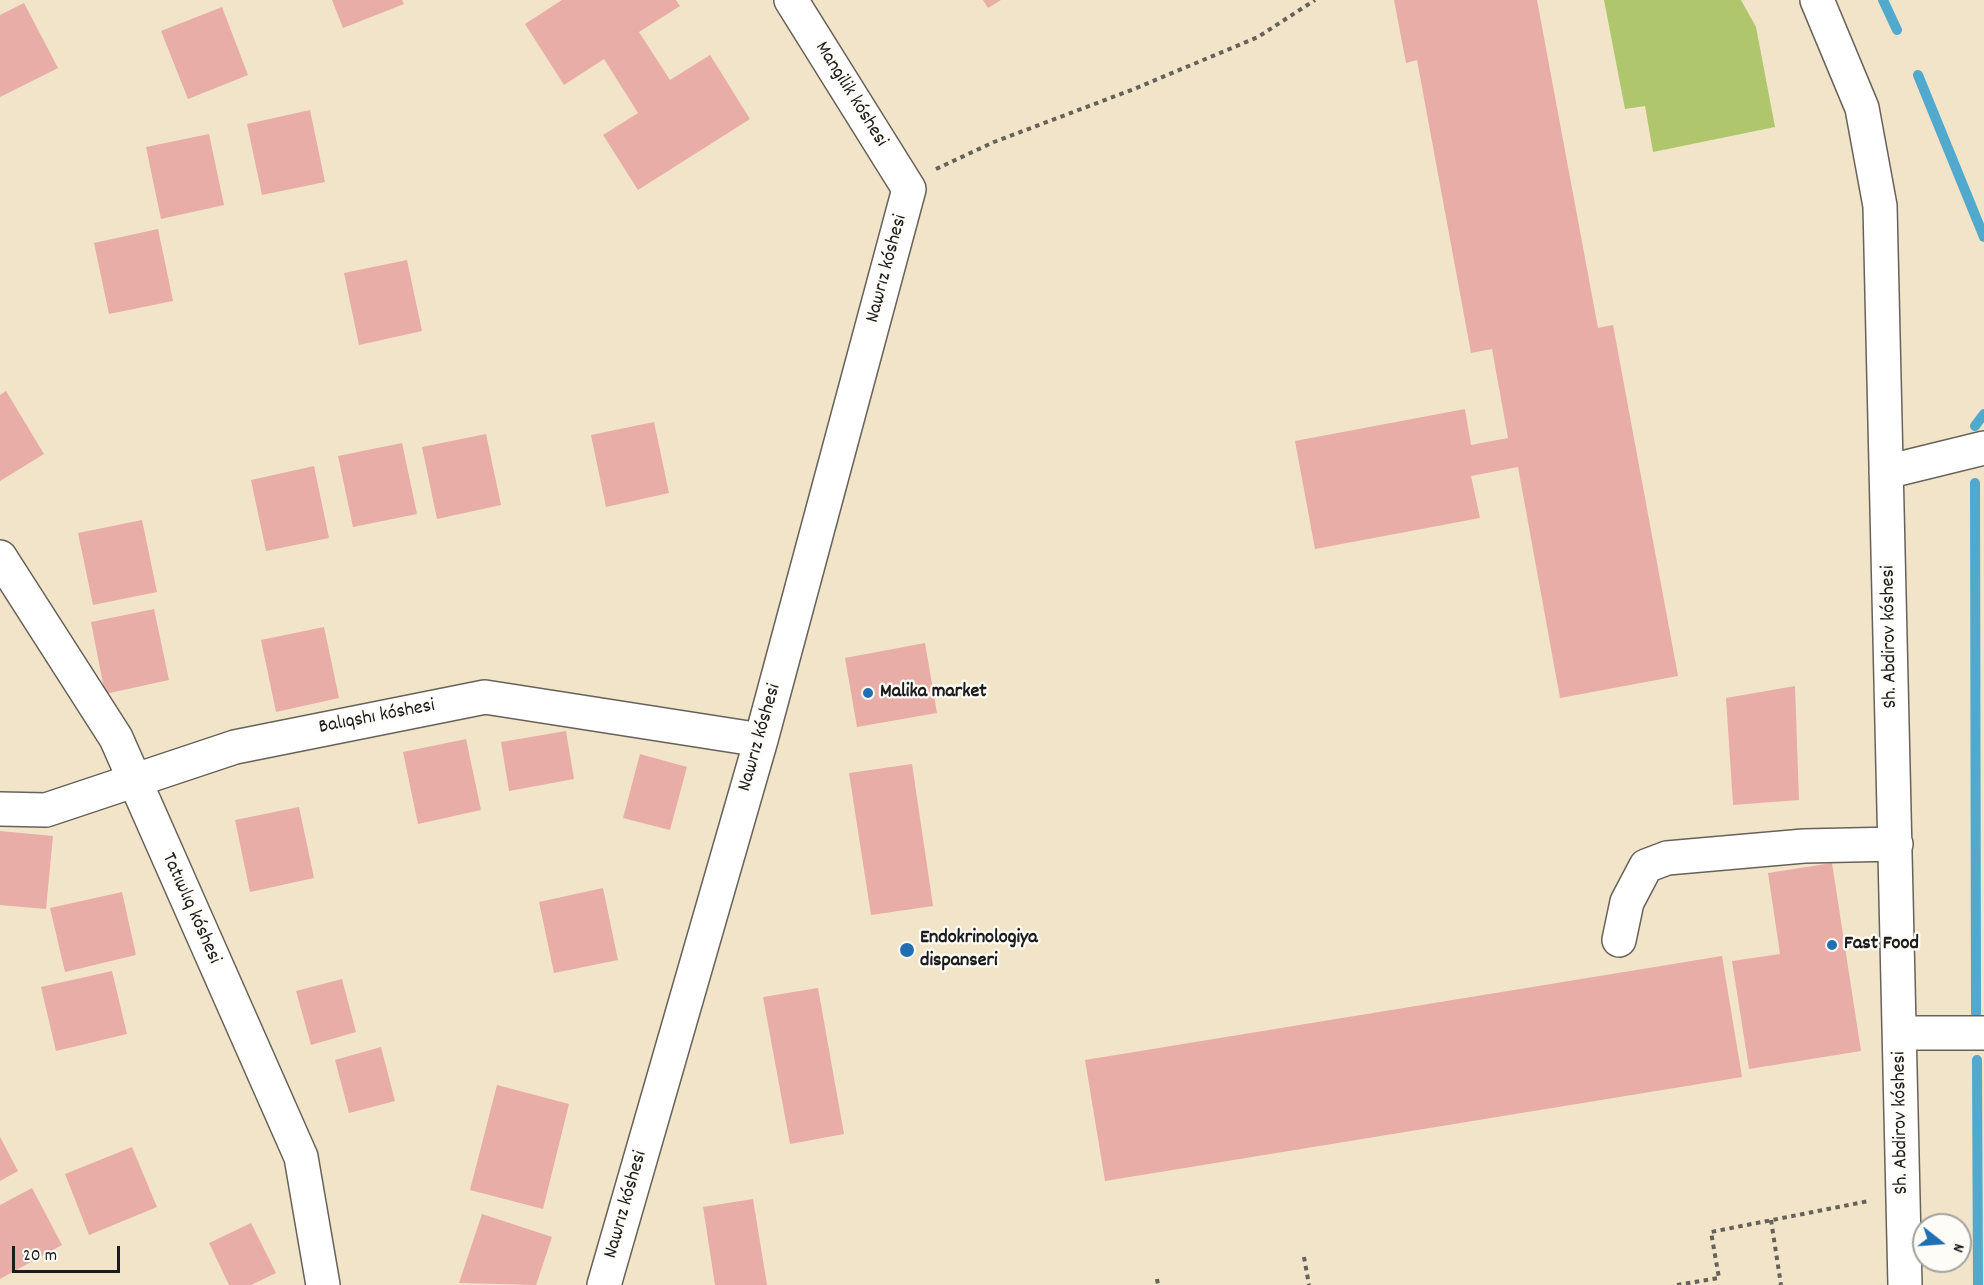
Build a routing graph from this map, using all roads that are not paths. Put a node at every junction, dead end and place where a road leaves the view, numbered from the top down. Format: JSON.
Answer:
{"nodes":[{"id":1,"x":791,"y":0,"type":"edge"},
{"id":2,"x":1817,"y":0,"type":"edge"},
{"id":3,"x":907,"y":186,"type":"joint"},
{"id":4,"x":1984,"y":448,"type":"edge"},
{"id":5,"x":1886,"y":472,"type":"junction"},
{"id":6,"x":0,"y":557,"type":"edge"},
{"id":7,"x":761,"y":740,"type":"junction"},
{"id":8,"x":134,"y":781,"type":"junction"},
{"id":9,"x":0,"y":809,"type":"edge"},
{"id":10,"x":1896,"y":844,"type":"junction"},
{"id":11,"x":1619,"y":940,"type":"dead end"},
{"id":12,"x":1900,"y":1033,"type":"junction"},
{"id":13,"x":1984,"y":1033,"type":"edge"},
{"id":14,"x":323,"y":1285,"type":"edge"},
{"id":15,"x":604,"y":1285,"type":"edge"},
{"id":16,"x":1905,"y":1285,"type":"edge"}],
"edges":[{"from":1,"to":3,"type":"street","name":"Mangilik kóshesi"},
{"from":2,"to":5,"type":"street","name":"Sh. Abdirov kóshesi"},
{"from":3,"to":7,"type":"street","name":"Nawrız kóshesi"},
{"from":4,"to":5,"type":"street"},
{"from":5,"to":10,"type":"street","name":"Sh. Abdirov kóshesi"},
{"from":6,"to":8,"type":"street","name":"Tatıwlıq kóshesi"},
{"from":7,"to":8,"type":"street","name":"Balıqshı kóshesi"},
{"from":7,"to":15,"type":"street","name":"Nawrız kóshesi"},
{"from":8,"to":9,"type":"street","name":"Balıqshı kóshesi"},
{"from":8,"to":14,"type":"street","name":"Tatıwlıq kóshesi"},
{"from":10,"to":11,"type":"street"},
{"from":10,"to":12,"type":"street","name":"Sh. Abdirov kóshesi"},
{"from":12,"to":13,"type":"street"},
{"from":12,"to":16,"type":"street","name":"Sh. Abdirov kóshesi"}]}
